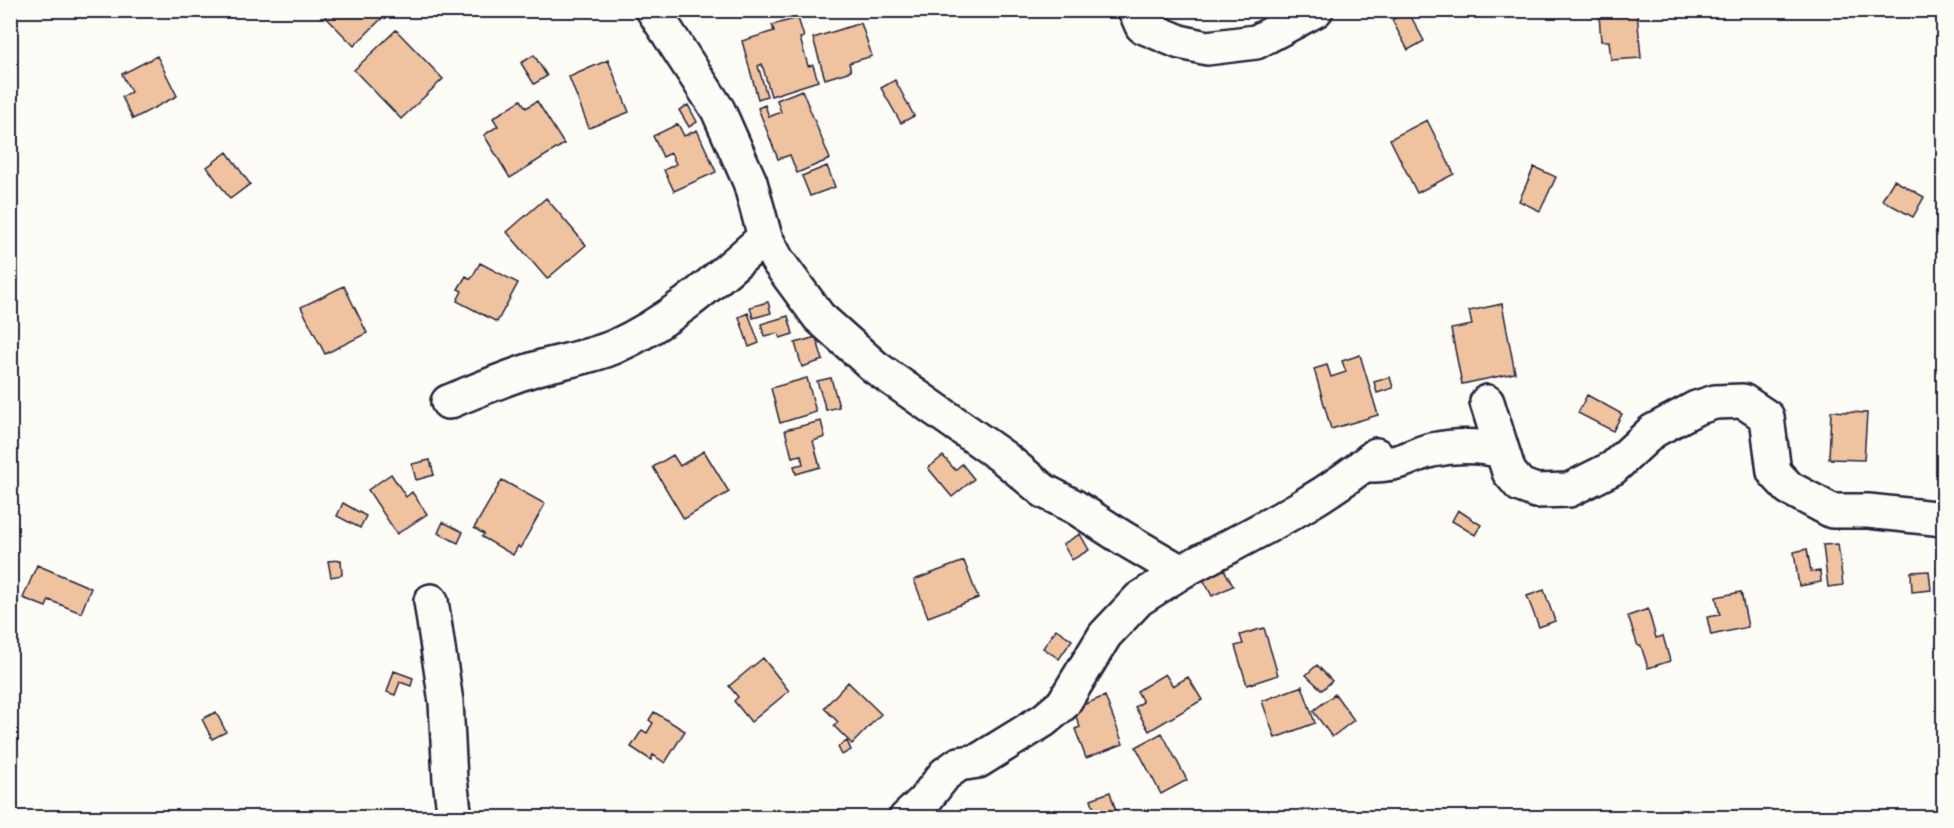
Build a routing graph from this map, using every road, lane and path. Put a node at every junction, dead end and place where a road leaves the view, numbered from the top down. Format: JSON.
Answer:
{"nodes":[{"id":1,"x":653,"y":10,"type":"edge"},
{"id":2,"x":1135,"y":10,"type":"edge"},
{"id":3,"x":1316,"y":10,"type":"edge"},
{"id":4,"x":765,"y":237,"type":"junction"},
{"id":5,"x":448,"y":402,"type":"dead end"},
{"id":6,"x":1487,"y":402,"type":"dead end"},
{"id":7,"x":1502,"y":451,"type":"junction"},
{"id":8,"x":1944,"y":519,"type":"edge"},
{"id":9,"x":1181,"y":572,"type":"junction"},
{"id":10,"x":431,"y":601,"type":"dead end"},
{"id":11,"x":455,"y":818,"type":"edge"},
{"id":12,"x":906,"y":818,"type":"edge"}],
"edges":[{"from":1,"to":4,"type":"street"},
{"from":2,"to":3,"type":"street"},
{"from":4,"to":5,"type":"street"},
{"from":4,"to":9,"type":"street"},
{"from":6,"to":7,"type":"street"},
{"from":7,"to":8,"type":"street"},
{"from":7,"to":9,"type":"street"},
{"from":9,"to":12,"type":"street"},
{"from":10,"to":11,"type":"street"}]}
